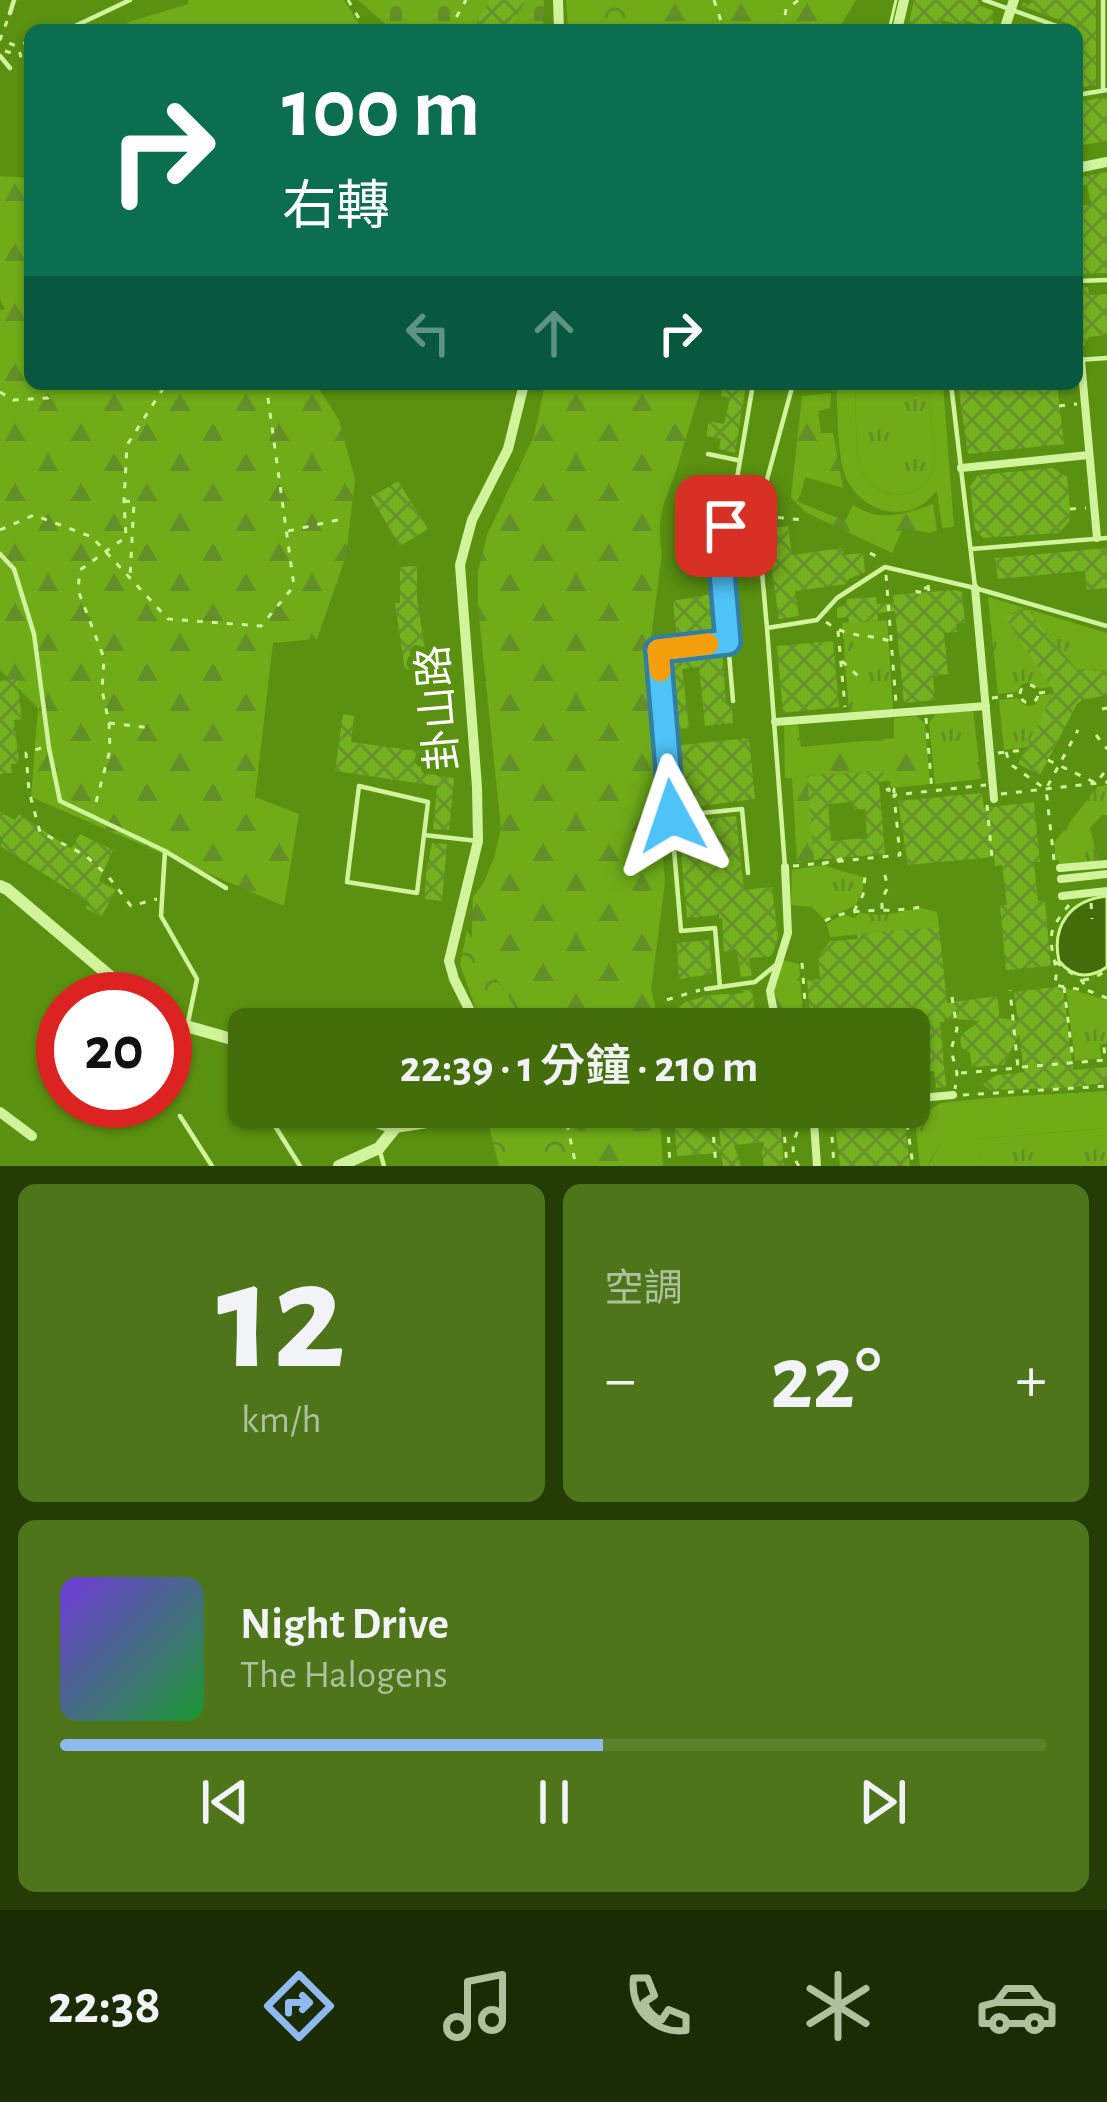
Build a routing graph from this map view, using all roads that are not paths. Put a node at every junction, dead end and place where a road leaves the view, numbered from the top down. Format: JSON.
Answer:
{"nodes":[{"id":1,"x":14,"y":0,"type":"edge"},
{"id":2,"x":130,"y":0,"type":"edge"},
{"id":3,"x":984,"y":0,"type":"edge"},
{"id":4,"x":1103,"y":0,"type":"edge"},
{"id":5,"x":1013,"y":4,"type":"edge"},
{"id":6,"x":10,"y":13,"type":"road end"},
{"id":7,"x":80,"y":24,"type":"edge"},
{"id":8,"x":1055,"y":24,"type":"edge"},
{"id":9,"x":0,"y":52,"type":"edge"},
{"id":10,"x":10,"y":68,"type":"dead end"},
{"id":11,"x":1105,"y":90,"type":"edge"},
{"id":12,"x":522,"y":390,"type":"edge"},
{"id":13,"x":752,"y":390,"type":"edge"},
{"id":14,"x":791,"y":390,"type":"edge"},
{"id":15,"x":952,"y":390,"type":"edge"},
{"id":16,"x":1082,"y":390,"type":"edge"},
{"id":17,"x":708,"y":454,"type":"dead end"},
{"id":18,"x":1089,"y":455,"type":"junction"},
{"id":19,"x":740,"y":461,"type":"junction"},
{"id":20,"x":961,"y":468,"type":"junction"},
{"id":21,"x":697,"y":496,"type":"dead end"},
{"id":22,"x":733,"y":502,"type":"junction"},
{"id":23,"x":760,"y":503,"type":"junction"},
{"id":24,"x":726,"y":526,"type":"junction"},
{"id":25,"x":685,"y":530,"type":"dead end"},
{"id":26,"x":1102,"y":538,"type":"edge"},
{"id":27,"x":971,"y":549,"type":"junction"},
{"id":28,"x":0,"y":554,"type":"edge"},
{"id":29,"x":975,"y":588,"type":"junction"},
{"id":30,"x":1107,"y":626,"type":"edge"},
{"id":31,"x":767,"y":628,"type":"junction"},
{"id":32,"x":728,"y":642,"type":"junction"},
{"id":33,"x":734,"y":701,"type":"dead end"},
{"id":34,"x":985,"y":702,"type":"junction"},
{"id":35,"x":775,"y":722,"type":"junction"},
{"id":36,"x":994,"y":792,"type":"road end"},
{"id":37,"x":672,"y":816,"type":"junction"},
{"id":38,"x":424,"y":835,"type":"junction"},
{"id":39,"x":478,"y":841,"type":"junction"},
{"id":40,"x":165,"y":851,"type":"junction"},
{"id":41,"x":1107,"y":863,"type":"edge"},
{"id":42,"x":785,"y":867,"type":"joint"},
{"id":43,"x":748,"y":873,"type":"dead end"},
{"id":44,"x":1107,"y":877,"type":"edge"},
{"id":45,"x":1061,"y":881,"type":"junction"},
{"id":46,"x":0,"y":886,"type":"edge"},
{"id":47,"x":226,"y":888,"type":"dead end"},
{"id":48,"x":1107,"y":891,"type":"edge"},
{"id":49,"x":779,"y":962,"type":"junction"},
{"id":50,"x":104,"y":972,"type":"edge"},
{"id":51,"x":720,"y":987,"type":"junction"},
{"id":52,"x":706,"y":989,"type":"road end"},
{"id":53,"x":192,"y":1004,"type":"edge"},
{"id":54,"x":468,"y":1008,"type":"edge"},
{"id":55,"x":773,"y":1008,"type":"edge"},
{"id":56,"x":192,"y":1029,"type":"edge"},
{"id":57,"x":228,"y":1039,"type":"edge"},
{"id":58,"x":953,"y":1095,"type":"road end"},
{"id":59,"x":930,"y":1099,"type":"edge"},
{"id":60,"x":0,"y":1112,"type":"edge"},
{"id":61,"x":188,"y":1128,"type":"edge"},
{"id":62,"x":276,"y":1128,"type":"edge"},
{"id":63,"x":394,"y":1128,"type":"edge"},
{"id":64,"x":814,"y":1128,"type":"edge"},
{"id":65,"x":32,"y":1136,"type":"dead end"},
{"id":66,"x":380,"y":1148,"type":"junction"},
{"id":67,"x":212,"y":1166,"type":"edge"},
{"id":68,"x":299,"y":1166,"type":"edge"},
{"id":69,"x":339,"y":1166,"type":"edge"},
{"id":70,"x":384,"y":1166,"type":"edge"},
{"id":71,"x":817,"y":1166,"type":"edge"}],
"edges":[{"from":1,"to":6,"type":"lane"},
{"from":2,"to":7,"type":"lane"},
{"from":3,"to":5,"type":"lane"},
{"from":4,"to":11,"type":"lane"},
{"from":5,"to":8,"type":"lane"},
{"from":9,"to":10,"type":"lane"},
{"from":12,"to":39,"type":"street","name":"卦山路"},
{"from":13,"to":19,"type":"lane"},
{"from":14,"to":23,"type":"lane"},
{"from":15,"to":20,"type":"lane"},
{"from":16,"to":18,"type":"street"},
{"from":17,"to":19,"type":"lane"},
{"from":18,"to":20,"type":"street"},
{"from":18,"to":26,"type":"street"},
{"from":19,"to":22,"type":"lane"},
{"from":20,"to":27,"type":"lane"},
{"from":21,"to":22,"type":"lane"},
{"from":22,"to":23,"type":"lane"},
{"from":22,"to":24,"type":"lane"},
{"from":23,"to":31,"type":"lane"},
{"from":24,"to":25,"type":"lane"},
{"from":24,"to":32,"type":"lane"},
{"from":26,"to":27,"type":"lane"},
{"from":27,"to":29,"type":"lane"},
{"from":28,"to":40,"type":"lane"},
{"from":29,"to":30,"type":"lane"},
{"from":29,"to":31,"type":"lane"},
{"from":29,"to":34,"type":"street"},
{"from":31,"to":35,"type":"lane"},
{"from":32,"to":33,"type":"lane"},
{"from":32,"to":37,"type":"lane"},
{"from":34,"to":35,"type":"street"},
{"from":34,"to":36,"type":"street"},
{"from":35,"to":42,"type":"lane"},
{"from":37,"to":43,"type":"lane"},
{"from":37,"to":51,"type":"lane"},
{"from":38,"to":38,"type":"lane"},
{"from":38,"to":39,"type":"lane"},
{"from":39,"to":54,"type":"street","name":"卦山路"},
{"from":40,"to":47,"type":"lane"},
{"from":40,"to":53,"type":"lane"},
{"from":41,"to":45,"type":"street"},
{"from":42,"to":49,"type":"street"},
{"from":44,"to":45,"type":"street"},
{"from":45,"to":48,"type":"street"},
{"from":46,"to":50,"type":"street"},
{"from":49,"to":51,"type":"lane"},
{"from":49,"to":55,"type":"street"},
{"from":51,"to":52,"type":"lane"},
{"from":56,"to":57,"type":"street"},
{"from":58,"to":59,"type":"street"},
{"from":60,"to":65,"type":"street"},
{"from":61,"to":67,"type":"lane"},
{"from":62,"to":68,"type":"lane"},
{"from":63,"to":66,"type":"street"},
{"from":64,"to":71,"type":"street"},
{"from":66,"to":69,"type":"street"},
{"from":66,"to":70,"type":"lane"}]}
